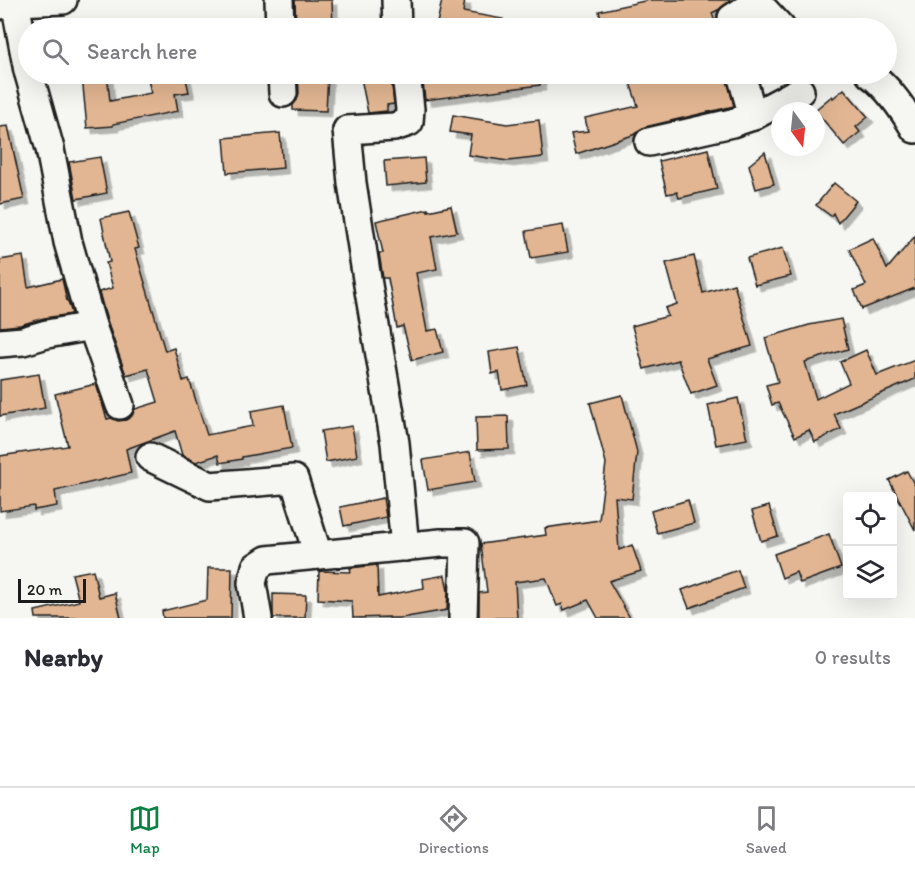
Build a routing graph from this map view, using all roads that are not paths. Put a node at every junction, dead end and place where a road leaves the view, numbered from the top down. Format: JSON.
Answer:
{"nodes":[{"id":1,"x":63,"y":0,"type":"edge"},
{"id":2,"x":279,"y":0,"type":"edge"},
{"id":3,"x":396,"y":0,"type":"edge"},
{"id":4,"x":756,"y":1,"type":"edge"},
{"id":5,"x":7,"y":4,"type":"edge"},
{"id":6,"x":280,"y":18,"type":"edge"},
{"id":7,"x":397,"y":18,"type":"edge"},
{"id":8,"x":732,"y":18,"type":"edge"},
{"id":9,"x":772,"y":18,"type":"edge"},
{"id":10,"x":18,"y":38,"type":"edge"},
{"id":11,"x":32,"y":84,"type":"edge"},
{"id":12,"x":407,"y":84,"type":"edge"},
{"id":13,"x":744,"y":84,"type":"edge"},
{"id":14,"x":882,"y":84,"type":"edge"},
{"id":15,"x":800,"y":91,"type":"dead end"},
{"id":16,"x":753,"y":116,"type":"junction"},
{"id":17,"x":915,"y":129,"type":"edge"},
{"id":18,"x":649,"y":142,"type":"dead end"},
{"id":19,"x":92,"y":326,"type":"junction"},
{"id":20,"x":0,"y":344,"type":"edge"},
{"id":21,"x":120,"y":405,"type":"dead end"},
{"id":22,"x":150,"y":457,"type":"dead end"},
{"id":23,"x":405,"y":547,"type":"junction"},
{"id":24,"x":318,"y":555,"type":"junction"},
{"id":25,"x":258,"y":618,"type":"edge"},
{"id":26,"x":463,"y":618,"type":"edge"}],
"edges":[{"from":1,"to":5,"type":"street"},
{"from":2,"to":6,"type":"street"},
{"from":3,"to":7,"type":"street"},
{"from":4,"to":8,"type":"street"},
{"from":4,"to":9,"type":"street"},
{"from":5,"to":10,"type":"street"},
{"from":11,"to":19,"type":"street"},
{"from":12,"to":23,"type":"street"},
{"from":13,"to":16,"type":"street"},
{"from":14,"to":17,"type":"street"},
{"from":15,"to":16,"type":"street"},
{"from":16,"to":18,"type":"street"},
{"from":19,"to":20,"type":"street"},
{"from":19,"to":21,"type":"street"},
{"from":22,"to":24,"type":"street"},
{"from":23,"to":24,"type":"street"},
{"from":23,"to":26,"type":"street"},
{"from":24,"to":25,"type":"street"}]}
